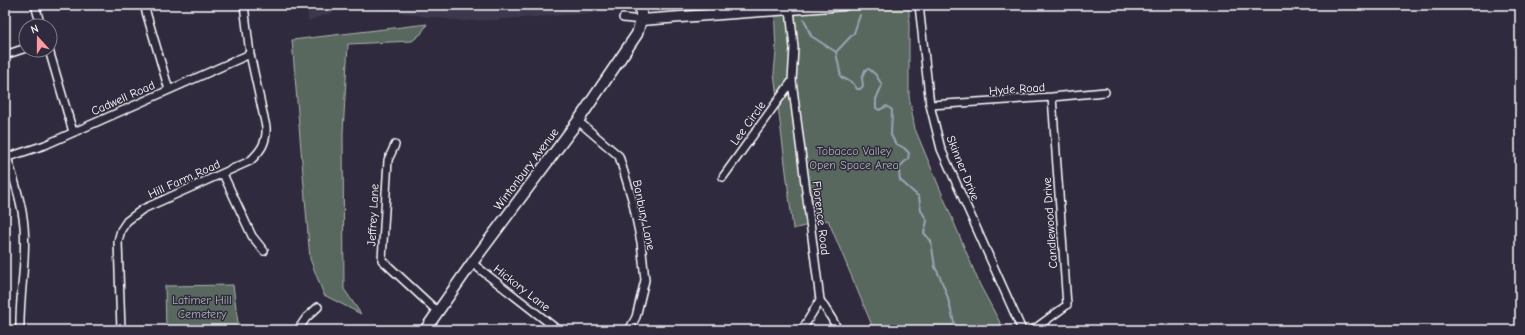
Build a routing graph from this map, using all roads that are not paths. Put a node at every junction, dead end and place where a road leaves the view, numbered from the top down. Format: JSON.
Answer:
{"nodes":[{"id":1,"x":35,"y":5,"type":"edge"},
{"id":2,"x":144,"y":5,"type":"edge"},
{"id":3,"x":244,"y":5,"type":"edge"},
{"id":4,"x":640,"y":5,"type":"edge"},
{"id":5,"x":844,"y":5,"type":"edge"},
{"id":6,"x":919,"y":5,"type":"edge"},
{"id":7,"x":790,"y":9,"type":"junction"},
{"id":8,"x":39,"y":18,"type":"edge"},
{"id":9,"x":624,"y":18,"type":"dead end"},
{"id":10,"x":641,"y":20,"type":"junction"},
{"id":11,"x":18,"y":51,"type":"edge"},
{"id":12,"x":250,"y":54,"type":"junction"},
{"id":13,"x":5,"y":55,"type":"edge"},
{"id":14,"x":51,"y":58,"type":"edge"},
{"id":15,"x":792,"y":81,"type":"junction"},
{"id":16,"x":168,"y":90,"type":"junction"},
{"id":17,"x":1105,"y":92,"type":"dead end"},
{"id":18,"x":1052,"y":97,"type":"junction"},
{"id":19,"x":930,"y":105,"type":"junction"},
{"id":20,"x":578,"y":121,"type":"junction"},
{"id":21,"x":73,"y":132,"type":"junction"},
{"id":22,"x":395,"y":145,"type":"dead end"},
{"id":23,"x":6,"y":158,"type":"edge"},
{"id":24,"x":223,"y":174,"type":"junction"},
{"id":25,"x":723,"y":177,"type":"dead end"},
{"id":26,"x":264,"y":251,"type":"dead end"},
{"id":27,"x":472,"y":263,"type":"junction"},
{"id":28,"x":820,"y":300,"type":"junction"},
{"id":29,"x":318,"y":307,"type":"dead end"},
{"id":30,"x":438,"y":311,"type":"junction"},
{"id":31,"x":20,"y":330,"type":"edge"},
{"id":32,"x":121,"y":330,"type":"edge"},
{"id":33,"x":298,"y":330,"type":"edge"},
{"id":34,"x":425,"y":330,"type":"edge"},
{"id":35,"x":558,"y":330,"type":"edge"},
{"id":36,"x":629,"y":330,"type":"edge"},
{"id":37,"x":802,"y":330,"type":"edge"},
{"id":38,"x":838,"y":330,"type":"edge"},
{"id":39,"x":1022,"y":330,"type":"edge"},
{"id":40,"x":1033,"y":330,"type":"edge"}],
"edges":[{"from":1,"to":8,"type":"street"},
{"from":2,"to":16,"type":"street"},
{"from":3,"to":12,"type":"street","name":"Hill Farm Road"},
{"from":4,"to":10,"type":"street"},
{"from":5,"to":7,"type":"street"},
{"from":6,"to":19,"type":"street","name":"Skinner Drive"},
{"from":7,"to":10,"type":"street"},
{"from":7,"to":15,"type":"street","name":"Florence Road"},
{"from":9,"to":10,"type":"street"},
{"from":10,"to":20,"type":"street","name":"Wintonbury Avenue"},
{"from":11,"to":13,"type":"street"},
{"from":12,"to":16,"type":"street","name":"Cadwell Road"},
{"from":12,"to":24,"type":"street","name":"Hill Farm Road"},
{"from":14,"to":21,"type":"street"},
{"from":15,"to":25,"type":"street","name":"Lee Circle"},
{"from":15,"to":28,"type":"street","name":"Florence Road"},
{"from":16,"to":21,"type":"street","name":"Cadwell Road"},
{"from":17,"to":18,"type":"street","name":"Hyde Road"},
{"from":18,"to":19,"type":"street","name":"Hyde Road"},
{"from":18,"to":40,"type":"street","name":"Candlewood Drive"},
{"from":19,"to":39,"type":"street","name":"Skinner Drive"},
{"from":20,"to":27,"type":"street","name":"Wintonbury Avenue"},
{"from":20,"to":36,"type":"street","name":"Banbury Lane"},
{"from":21,"to":23,"type":"street","name":"Cadwell Road"},
{"from":22,"to":30,"type":"street","name":"Jeffrey Lane"},
{"from":23,"to":31,"type":"street"},
{"from":24,"to":26,"type":"street"},
{"from":24,"to":32,"type":"street","name":"Hill Farm Road"},
{"from":27,"to":30,"type":"street","name":"Wintonbury Avenue"},
{"from":27,"to":35,"type":"street","name":"Hickory Lane"},
{"from":28,"to":37,"type":"street"},
{"from":28,"to":38,"type":"street","name":"Florence Road"},
{"from":29,"to":33,"type":"street"},
{"from":30,"to":34,"type":"street","name":"Wintonbury Avenue"}]}
